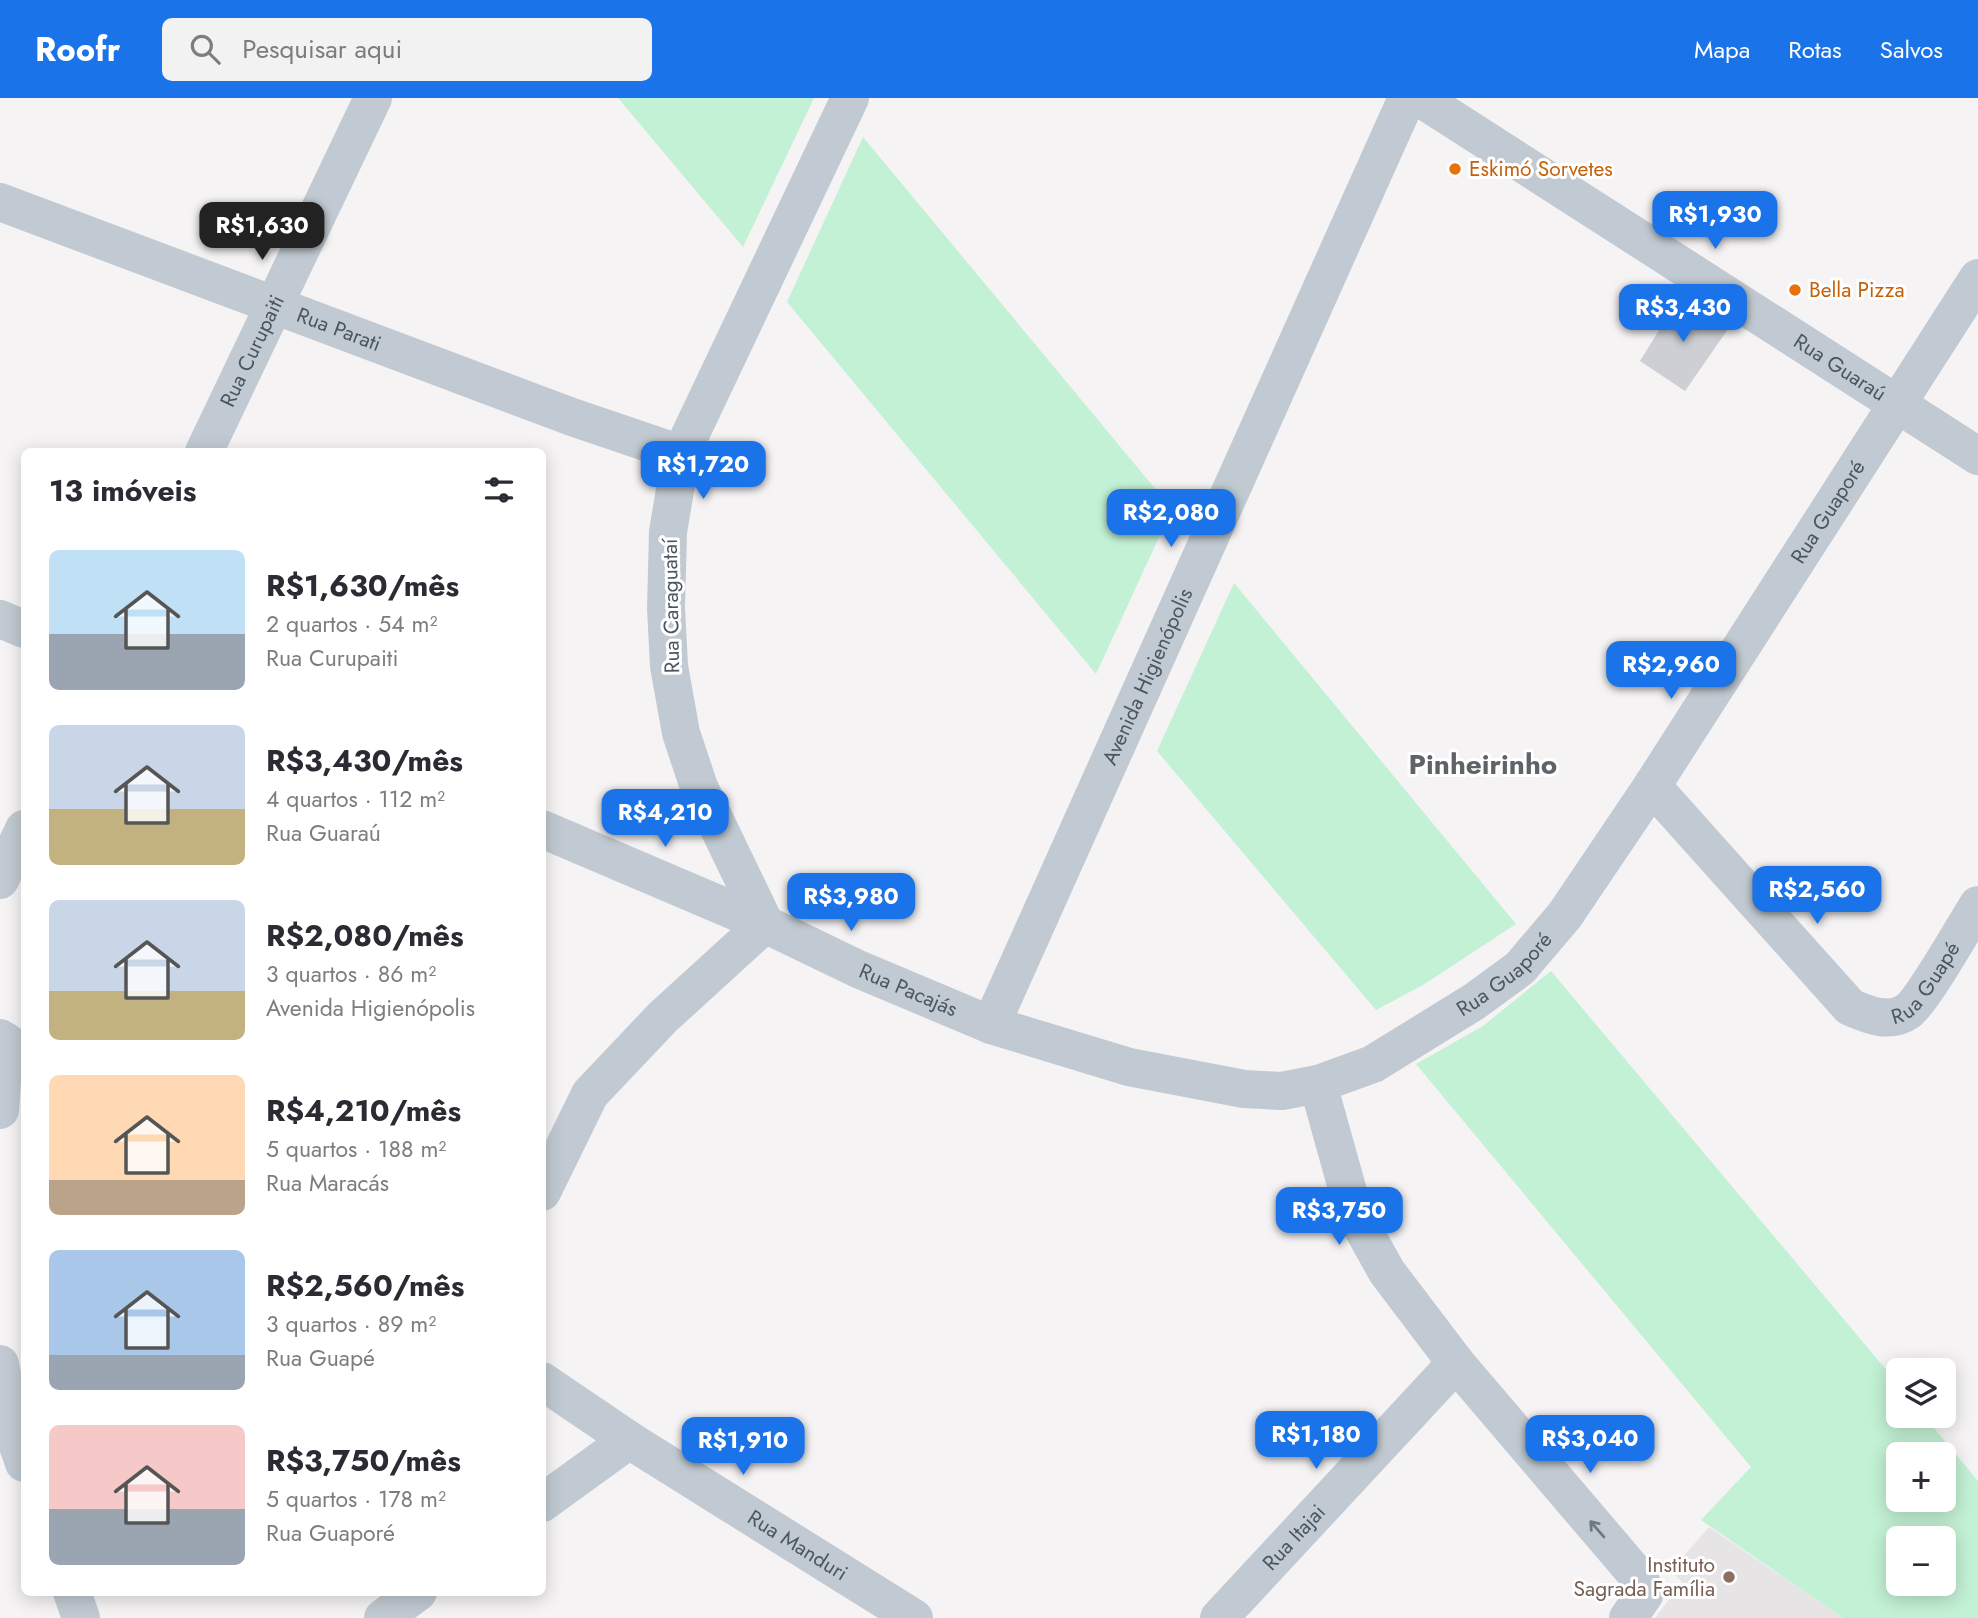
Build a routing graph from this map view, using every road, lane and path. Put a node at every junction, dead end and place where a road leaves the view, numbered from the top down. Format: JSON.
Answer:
{"nodes":[{"id":1,"x":373,"y":98,"type":"edge"},
{"id":2,"x":850,"y":98,"type":"edge"},
{"id":3,"x":1407,"y":98,"type":"edge"},
{"id":4,"x":1420,"y":98,"type":"edge"},
{"id":5,"x":0,"y":202,"type":"edge"},
{"id":6,"x":1978,"y":278,"type":"edge"},
{"id":7,"x":274,"y":305,"type":"junction"},
{"id":8,"x":1898,"y":405,"type":"junction"},
{"id":9,"x":206,"y":448,"type":"edge"},
{"id":10,"x":681,"y":454,"type":"junction"},
{"id":11,"x":1978,"y":456,"type":"edge"},
{"id":12,"x":0,"y":619,"type":"edge"},
{"id":13,"x":21,"y":628,"type":"edge"},
{"id":14,"x":1652,"y":786,"type":"junction"},
{"id":15,"x":546,"y":831,"type":"edge"},
{"id":16,"x":21,"y":835,"type":"edge"},
{"id":17,"x":0,"y":880,"type":"edge"},
{"id":18,"x":1978,"y":905,"type":"edge"},
{"id":19,"x":765,"y":925,"type":"junction"},
{"id":20,"x":991,"y":1025,"type":"junction"},
{"id":21,"x":10,"y":1044,"type":"edge"},
{"id":22,"x":1318,"y":1084,"type":"junction"},
{"id":23,"x":0,"y":1110,"type":"edge"},
{"id":24,"x":546,"y":1184,"type":"edge"},
{"id":25,"x":1456,"y":1363,"type":"junction"},
{"id":26,"x":0,"y":1364,"type":"edge"},
{"id":27,"x":546,"y":1384,"type":"edge"},
{"id":28,"x":629,"y":1440,"type":"junction"},
{"id":29,"x":21,"y":1454,"type":"edge"},
{"id":30,"x":546,"y":1500,"type":"edge"},
{"id":31,"x":73,"y":1596,"type":"edge"},
{"id":32,"x":413,"y":1596,"type":"edge"},
{"id":33,"x":1634,"y":1611,"type":"edge"},
{"id":34,"x":81,"y":1618,"type":"edge"},
{"id":35,"x":383,"y":1618,"type":"edge"},
{"id":36,"x":914,"y":1618,"type":"edge"},
{"id":37,"x":1219,"y":1618,"type":"edge"}],
"edges":[{"from":1,"to":7,"type":"street","name":"Rua Curupaiti"},
{"from":2,"to":10,"type":"street","name":"Rua Caraguataí"},
{"from":3,"to":20,"type":"street","name":"Avenida Higienópolis"},
{"from":4,"to":8,"type":"street","name":"Rua Guaraú"},
{"from":5,"to":7,"type":"street","name":"Rua Parati"},
{"from":6,"to":8,"type":"street","name":"Rua Guaporé"},
{"from":7,"to":9,"type":"street","name":"Rua Curupaiti"},
{"from":7,"to":10,"type":"street","name":"Rua Parati"},
{"from":8,"to":11,"type":"street","name":"Rua Guaraú"},
{"from":8,"to":14,"type":"street","name":"Rua Guaporé"},
{"from":10,"to":19,"type":"street","name":"Rua Caraguataí"},
{"from":12,"to":13,"type":"street"},
{"from":14,"to":18,"type":"street","name":"Rua Guapé"},
{"from":14,"to":22,"type":"street","name":"Rua Guaporé"},
{"from":15,"to":19,"type":"street","name":"Rua Pacajás"},
{"from":16,"to":17,"type":"street"},
{"from":19,"to":20,"type":"street","name":"Rua Pacajás"},
{"from":19,"to":24,"type":"street"},
{"from":20,"to":22,"type":"street","name":"Rua Pacajás"},
{"from":21,"to":23,"type":"street"},
{"from":22,"to":25,"type":"street"},
{"from":33,"to":25,"type":"street","one_way":true},
{"from":25,"to":37,"type":"street","name":"Rua Itajai"},
{"from":26,"to":29,"type":"street"},
{"from":27,"to":28,"type":"street","name":"Rua Manduri"},
{"from":28,"to":30,"type":"street"},
{"from":28,"to":36,"type":"street","name":"Rua Manduri"},
{"from":31,"to":34,"type":"street"},
{"from":32,"to":35,"type":"street"}]}
